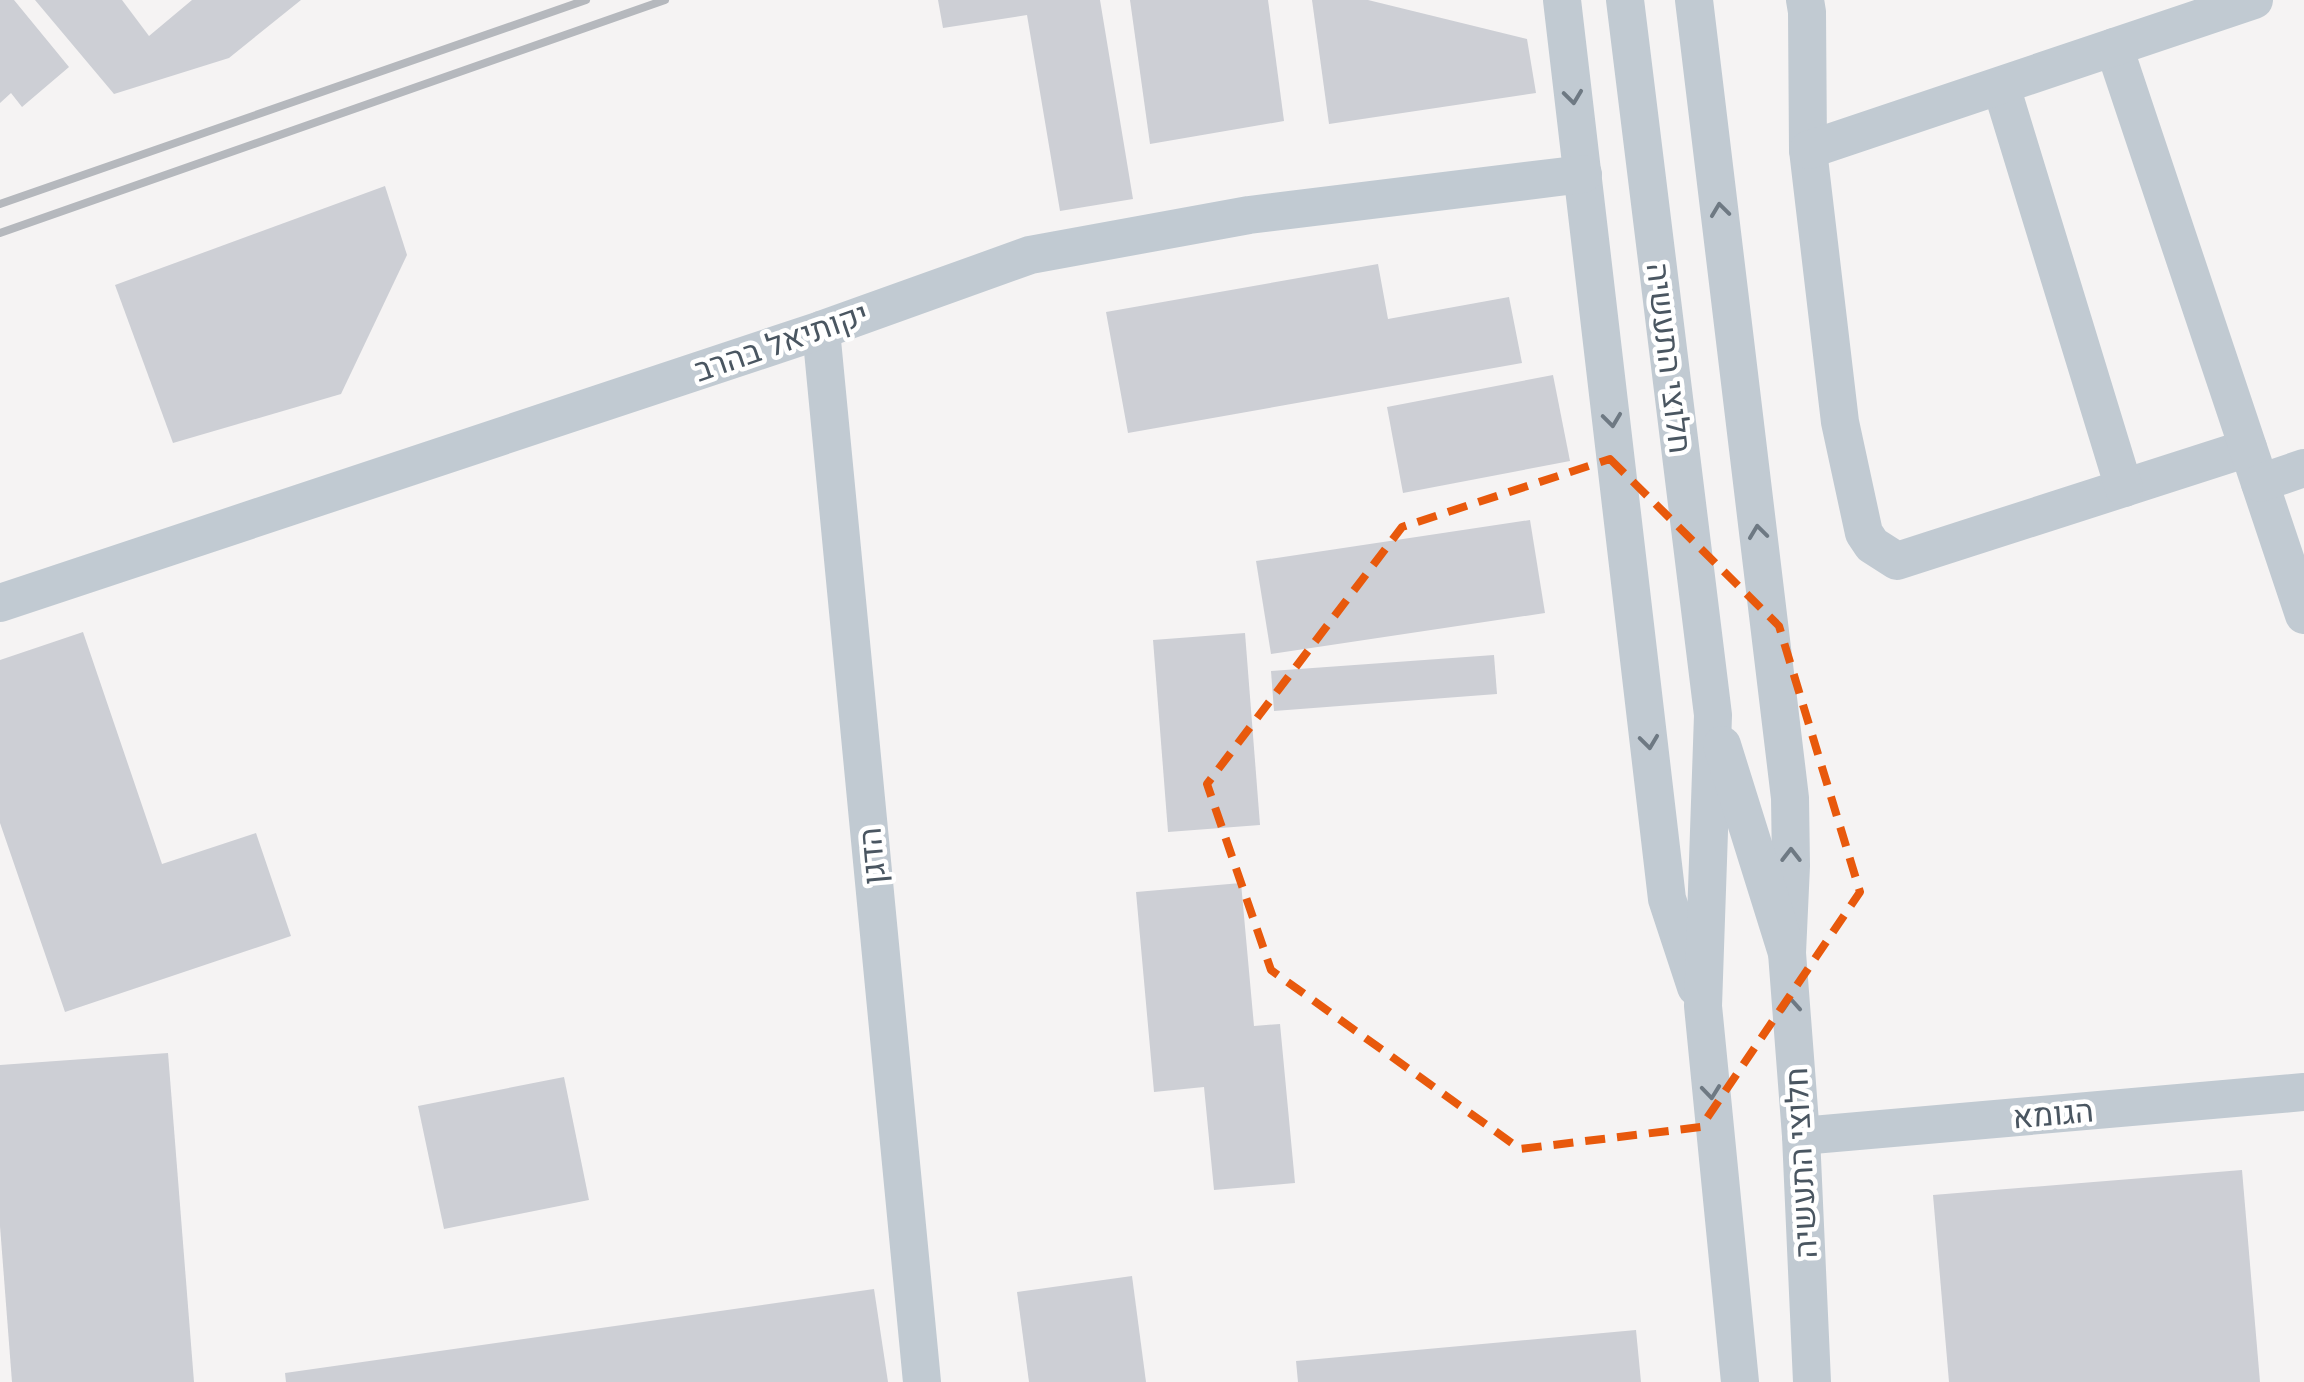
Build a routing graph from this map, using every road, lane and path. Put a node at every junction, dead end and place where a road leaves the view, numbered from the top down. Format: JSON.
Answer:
{"nodes":[{"id":1,"x":1562,"y":0,"type":"edge"},
{"id":2,"x":1625,"y":0,"type":"edge"},
{"id":3,"x":1694,"y":0,"type":"edge"},
{"id":4,"x":1805,"y":0,"type":"edge"},
{"id":5,"x":2254,"y":0,"type":"edge"},
{"id":6,"x":2114,"y":47,"type":"junction"},
{"id":7,"x":2000,"y":86,"type":"junction"},
{"id":8,"x":1808,"y":150,"type":"junction"},
{"id":9,"x":1583,"y":174,"type":"junction"},
{"id":10,"x":821,"y":330,"type":"junction"},
{"id":11,"x":2254,"y":466,"type":"junction"},
{"id":12,"x":2304,"y":468,"type":"edge"},
{"id":13,"x":2124,"y":488,"type":"junction"},
{"id":14,"x":0,"y":603,"type":"edge"},
{"id":15,"x":2304,"y":615,"type":"edge"},
{"id":16,"x":1713,"y":716,"type":"junction"},
{"id":17,"x":1787,"y":953,"type":"junction"},
{"id":18,"x":1703,"y":1006,"type":"junction"},
{"id":19,"x":2304,"y":1092,"type":"edge"},
{"id":20,"x":1801,"y":1136,"type":"junction"},
{"id":21,"x":1732,"y":1376,"type":"edge"},
{"id":22,"x":922,"y":1382,"type":"edge"},
{"id":23,"x":1812,"y":1382,"type":"edge"}],
"edges":[{"from":1,"to":9,"type":"street","one_way":true},
{"from":2,"to":16,"type":"street","name":"חלוצי התעשיה"},
{"from":17,"to":3,"type":"street","one_way":true},
{"from":4,"to":8,"type":"street"},
{"from":5,"to":6,"type":"street"},
{"from":6,"to":7,"type":"street"},
{"from":6,"to":11,"type":"street"},
{"from":7,"to":8,"type":"street"},
{"from":7,"to":13,"type":"street"},
{"from":8,"to":13,"type":"street"},
{"from":9,"to":10,"type":"street","name":"יקותיאל בהרב"},
{"from":9,"to":18,"type":"street","one_way":true},
{"from":10,"to":14,"type":"street","name":"יקותיאל בהרב"},
{"from":10,"to":22,"type":"street","name":"הדגן"},
{"from":11,"to":12,"type":"street"},
{"from":11,"to":13,"type":"street"},
{"from":11,"to":15,"type":"street"},
{"from":16,"to":17,"type":"street","name":"חלוצי התעשיה"},
{"from":16,"to":18,"type":"street","name":"חלוצי התעשיה"},
{"from":20,"to":17,"type":"street","name":"חלוצי התעשיה","one_way":true},
{"from":18,"to":21,"type":"street","name":"חלוצי התעשיה","one_way":true},
{"from":19,"to":20,"type":"street","name":"הגומא"},
{"from":20,"to":23,"type":"street","name":"חלוצי התעשיה"}]}
